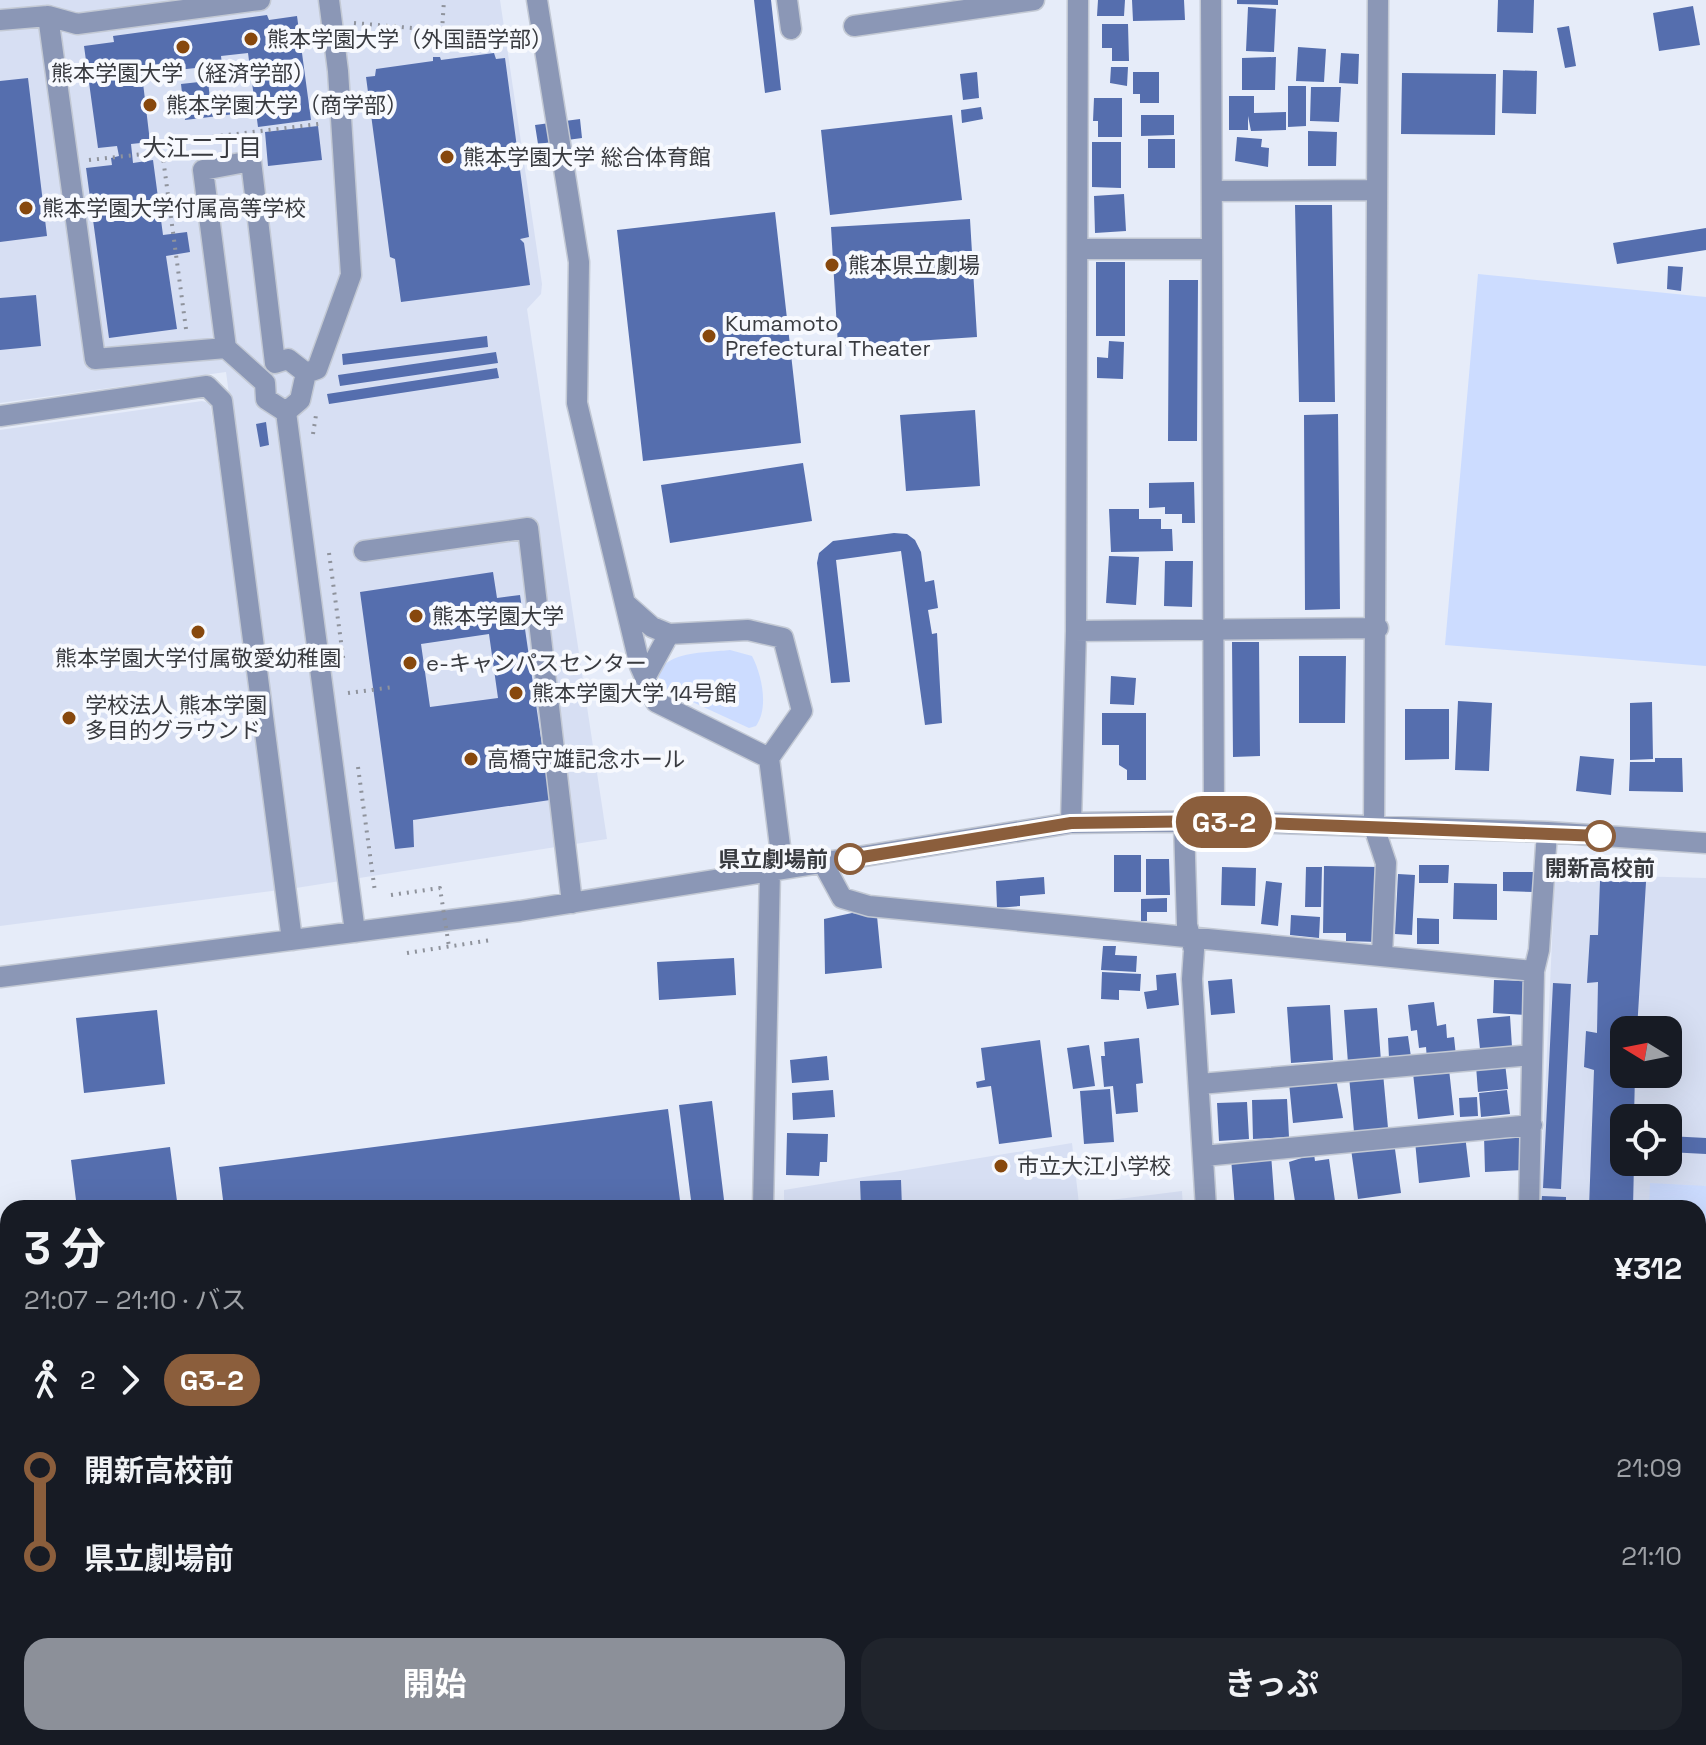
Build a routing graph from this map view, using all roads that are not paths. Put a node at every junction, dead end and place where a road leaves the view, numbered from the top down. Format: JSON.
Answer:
{"nodes":[{"id":1,"x":260,"y":0,"type":"edge"},
{"id":2,"x":537,"y":0,"type":"edge"},
{"id":3,"x":787,"y":0,"type":"edge"},
{"id":4,"x":1034,"y":0,"type":"edge"},
{"id":5,"x":1078,"y":0,"type":"edge"},
{"id":6,"x":1211,"y":0,"type":"edge"},
{"id":7,"x":1378,"y":0,"type":"edge"},
{"id":8,"x":330,"y":10,"type":"edge"},
{"id":9,"x":48,"y":16,"type":"junction"},
{"id":10,"x":0,"y":20,"type":"edge"},
{"id":11,"x":854,"y":26,"type":"dead end"},
{"id":12,"x":791,"y":29,"type":"dead end"},
{"id":13,"x":1377,"y":190,"type":"junction"},
{"id":14,"x":1212,"y":191,"type":"junction"},
{"id":15,"x":1078,"y":249,"type":"junction"},
{"id":16,"x":1212,"y":249,"type":"junction"},
{"id":17,"x":226,"y":348,"type":"junction"},
{"id":18,"x":275,"y":363,"type":"junction"},
{"id":19,"x":306,"y":373,"type":"junction"},
{"id":20,"x":265,"y":383,"type":"junction"},
{"id":21,"x":286,"y":412,"type":"junction"},
{"id":22,"x":0,"y":416,"type":"edge"},
{"id":23,"x":364,"y":551,"type":"dead end"},
{"id":24,"x":625,"y":603,"type":"junction"},
{"id":25,"x":1378,"y":628,"type":"junction"},
{"id":26,"x":1215,"y":629,"type":"junction"},
{"id":27,"x":1076,"y":631,"type":"junction"},
{"id":28,"x":669,"y":634,"type":"junction"},
{"id":29,"x":645,"y":678,"type":"junction"},
{"id":30,"x":769,"y":758,"type":"junction"},
{"id":31,"x":1214,"y":821,"type":"junction"},
{"id":32,"x":1071,"y":823,"type":"junction"},
{"id":33,"x":1184,"y":824,"type":"junction"},
{"id":34,"x":1374,"y":827,"type":"junction"},
{"id":35,"x":1547,"y":832,"type":"junction"},
{"id":36,"x":1706,"y":843,"type":"edge"},
{"id":37,"x":823,"y":863,"type":"junction"},
{"id":38,"x":770,"y":870,"type":"junction"},
{"id":39,"x":572,"y":903,"type":"junction"},
{"id":40,"x":355,"y":932,"type":"junction"},
{"id":41,"x":1191,"y":937,"type":"junction"},
{"id":42,"x":292,"y":940,"type":"junction"},
{"id":43,"x":1382,"y":956,"type":"junction"},
{"id":44,"x":1534,"y":971,"type":"junction"},
{"id":45,"x":0,"y":977,"type":"edge"},
{"id":46,"x":1532,"y":1055,"type":"junction"},
{"id":47,"x":1200,"y":1084,"type":"junction"},
{"id":48,"x":1532,"y":1125,"type":"junction"},
{"id":49,"x":1204,"y":1156,"type":"junction"},
{"id":50,"x":763,"y":1200,"type":"edge"},
{"id":51,"x":1206,"y":1200,"type":"edge"},
{"id":52,"x":1529,"y":1200,"type":"edge"}],
"edges":[{"from":1,"to":9,"type":"street"},
{"from":2,"to":24,"type":"street"},
{"from":3,"to":12,"type":"street"},
{"from":4,"to":11,"type":"street"},
{"from":5,"to":15,"type":"street"},
{"from":6,"to":14,"type":"street"},
{"from":7,"to":13,"type":"street"},
{"from":8,"to":19,"type":"street"},
{"from":9,"to":10,"type":"street"},
{"from":9,"to":17,"type":"street"},
{"from":13,"to":14,"type":"street"},
{"from":13,"to":25,"type":"street"},
{"from":14,"to":16,"type":"street"},
{"from":15,"to":16,"type":"street"},
{"from":15,"to":27,"type":"street"},
{"from":16,"to":26,"type":"street"},
{"from":17,"to":18,"type":"street"},
{"from":17,"to":20,"type":"street"},
{"from":18,"to":19,"type":"street"},
{"from":18,"to":20,"type":"street"},
{"from":19,"to":21,"type":"street"},
{"from":20,"to":21,"type":"street"},
{"from":21,"to":40,"type":"street"},
{"from":22,"to":42,"type":"street"},
{"from":23,"to":39,"type":"street"},
{"from":24,"to":28,"type":"street"},
{"from":24,"to":29,"type":"street"},
{"from":25,"to":26,"type":"street"},
{"from":25,"to":34,"type":"street"},
{"from":26,"to":27,"type":"street"},
{"from":26,"to":31,"type":"street"},
{"from":27,"to":32,"type":"street"},
{"from":28,"to":29,"type":"street"},
{"from":28,"to":30,"type":"street"},
{"from":29,"to":30,"type":"street"},
{"from":30,"to":38,"type":"street"},
{"from":31,"to":33,"type":"street"},
{"from":31,"to":34,"type":"street"},
{"from":32,"to":33,"type":"street"},
{"from":32,"to":37,"type":"street"},
{"from":33,"to":41,"type":"street"},
{"from":34,"to":35,"type":"street"},
{"from":34,"to":43,"type":"street"},
{"from":35,"to":36,"type":"street"},
{"from":35,"to":44,"type":"street"},
{"from":37,"to":38,"type":"street"},
{"from":37,"to":41,"type":"street"},
{"from":38,"to":39,"type":"street"},
{"from":38,"to":50,"type":"street"},
{"from":39,"to":40,"type":"street"},
{"from":40,"to":42,"type":"street"},
{"from":41,"to":43,"type":"street"},
{"from":41,"to":47,"type":"street"},
{"from":42,"to":45,"type":"street"},
{"from":43,"to":44,"type":"street"},
{"from":44,"to":46,"type":"street"},
{"from":46,"to":47,"type":"street"},
{"from":46,"to":48,"type":"street"},
{"from":47,"to":49,"type":"street"},
{"from":48,"to":49,"type":"street"},
{"from":48,"to":52,"type":"street"},
{"from":49,"to":51,"type":"street"}]}
